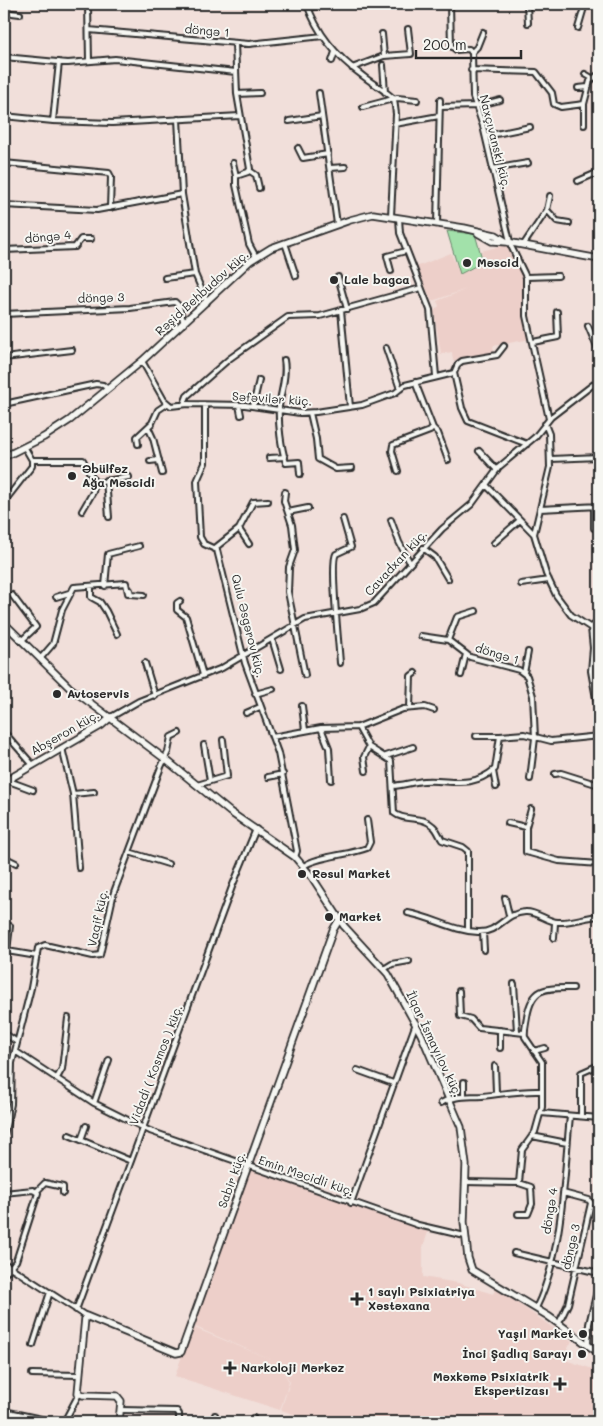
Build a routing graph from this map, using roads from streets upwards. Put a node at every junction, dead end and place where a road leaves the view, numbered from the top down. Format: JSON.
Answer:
{"nodes":[{"id":1,"x":88,"y":4,"type":"edge"},
{"id":2,"x":327,"y":4,"type":"edge"},
{"id":3,"x":450,"y":4,"type":"edge"},
{"id":4,"x":527,"y":4,"type":"edge"},
{"id":5,"x":585,"y":4,"type":"edge"},
{"id":6,"x":308,"y":6,"type":"edge"},
{"id":7,"x":4,"y":12,"type":"edge"},
{"id":8,"x":20,"y":14,"type":"dead end"},
{"id":9,"x":528,"y":23,"type":"dead end"},
{"id":10,"x":578,"y":28,"type":"dead end"},
{"id":11,"x":408,"y":29,"type":"dead end"},
{"id":12,"x":89,"y":30,"type":"junction"},
{"id":13,"x":483,"y":32,"type":"dead end"},
{"id":14,"x":382,"y":34,"type":"dead end"},
{"id":15,"x":324,"y":36,"type":"junction"},
{"id":16,"x":235,"y":44,"type":"junction"},
{"id":17,"x":336,"y":52,"type":"junction"},
{"id":18,"x":472,"y":52,"type":"junction"},
{"id":19,"x":384,"y":56,"type":"junction"},
{"id":20,"x":4,"y":57,"type":"edge"},
{"id":21,"x":332,"y":60,"type":"dead end"},
{"id":22,"x":89,"y":61,"type":"junction"},
{"id":23,"x":59,"y":62,"type":"junction"},
{"id":24,"x":383,"y":65,"type":"dead end"},
{"id":25,"x":352,"y":68,"type":"junction"},
{"id":26,"x":471,"y":70,"type":"junction"},
{"id":27,"x":236,"y":72,"type":"junction"},
{"id":28,"x":585,"y":74,"type":"dead end"},
{"id":29,"x":599,"y":74,"type":"edge"},
{"id":30,"x":592,"y":78,"type":"junction"},
{"id":31,"x":588,"y":87,"type":"junction"},
{"id":32,"x":578,"y":88,"type":"dead end"},
{"id":33,"x":385,"y":92,"type":"junction"},
{"id":34,"x":260,"y":93,"type":"dead end"},
{"id":35,"x":237,"y":94,"type":"junction"},
{"id":36,"x":320,"y":94,"type":"dead end"},
{"id":37,"x":394,"y":99,"type":"junction"},
{"id":38,"x":417,"y":100,"type":"dead end"},
{"id":39,"x":440,"y":100,"type":"dead end"},
{"id":40,"x":500,"y":100,"type":"dead end"},
{"id":41,"x":584,"y":104,"type":"junction"},
{"id":42,"x":477,"y":106,"type":"junction"},
{"id":43,"x":363,"y":107,"type":"dead end"},
{"id":44,"x":440,"y":107,"type":"junction"},
{"id":45,"x":561,"y":107,"type":"junction"},
{"id":46,"x":561,"y":114,"type":"dead end"},
{"id":47,"x":4,"y":116,"type":"edge"},
{"id":48,"x":240,"y":116,"type":"junction"},
{"id":49,"x":322,"y":116,"type":"junction"},
{"id":50,"x":439,"y":116,"type":"junction"},
{"id":51,"x":178,"y":119,"type":"junction"},
{"id":52,"x":53,"y":121,"type":"junction"},
{"id":53,"x":290,"y":121,"type":"dead end"},
{"id":54,"x":396,"y":124,"type":"junction"},
{"id":55,"x":584,"y":125,"type":"dead end"},
{"id":56,"x":530,"y":126,"type":"dead end"},
{"id":57,"x":486,"y":136,"type":"junction"},
{"id":58,"x":298,"y":148,"type":"dead end"},
{"id":59,"x":328,"y":154,"type":"junction"},
{"id":60,"x":4,"y":163,"type":"edge"},
{"id":61,"x":528,"y":163,"type":"dead end"},
{"id":62,"x":233,"y":164,"type":"dead end"},
{"id":63,"x":345,"y":167,"type":"dead end"},
{"id":64,"x":330,"y":168,"type":"junction"},
{"id":65,"x":492,"y":169,"type":"junction"},
{"id":66,"x":250,"y":172,"type":"junction"},
{"id":67,"x":599,"y":172,"type":"edge"},
{"id":68,"x":236,"y":176,"type":"junction"},
{"id":69,"x":578,"y":181,"type":"dead end"},
{"id":70,"x":259,"y":188,"type":"dead end"},
{"id":71,"x":182,"y":194,"type":"junction"},
{"id":72,"x":550,"y":196,"type":"dead end"},
{"id":73,"x":4,"y":205,"type":"edge"},
{"id":74,"x":110,"y":208,"type":"junction"},
{"id":75,"x":547,"y":210,"type":"junction"},
{"id":76,"x":391,"y":216,"type":"junction"},
{"id":77,"x":399,"y":218,"type":"junction"},
{"id":78,"x":569,"y":223,"type":"dead end"},
{"id":79,"x":337,"y":224,"type":"junction"},
{"id":80,"x":437,"y":224,"type":"junction"},
{"id":81,"x":506,"y":226,"type":"junction"},
{"id":82,"x":91,"y":238,"type":"dead end"},
{"id":83,"x":494,"y":238,"type":"junction"},
{"id":84,"x":285,"y":242,"type":"junction"},
{"id":85,"x":508,"y":242,"type":"junction"},
{"id":86,"x":524,"y":244,"type":"junction"},
{"id":87,"x":4,"y":250,"type":"edge"},
{"id":88,"x":406,"y":251,"type":"junction"},
{"id":89,"x":256,"y":257,"type":"junction"},
{"id":90,"x":599,"y":259,"type":"edge"},
{"id":91,"x":391,"y":271,"type":"dead end"},
{"id":92,"x":195,"y":274,"type":"junction"},
{"id":93,"x":296,"y":276,"type":"dead end"},
{"id":94,"x":526,"y":276,"type":"junction"},
{"id":95,"x":558,"y":276,"type":"dead end"},
{"id":96,"x":338,"y":277,"type":"dead end"},
{"id":97,"x":165,"y":278,"type":"dead end"},
{"id":98,"x":421,"y":288,"type":"junction"},
{"id":99,"x":207,"y":302,"type":"junction"},
{"id":100,"x":347,"y":309,"type":"junction"},
{"id":101,"x":341,"y":310,"type":"junction"},
{"id":102,"x":557,"y":312,"type":"dead end"},
{"id":103,"x":4,"y":314,"type":"edge"},
{"id":104,"x":184,"y":324,"type":"junction"},
{"id":105,"x":588,"y":326,"type":"dead end"},
{"id":106,"x":533,"y":342,"type":"junction"},
{"id":107,"x":504,"y":346,"type":"dead end"},
{"id":108,"x":386,"y":348,"type":"dead end"},
{"id":109,"x":72,"y":350,"type":"dead end"},
{"id":110,"x":599,"y":352,"type":"edge"},
{"id":111,"x":4,"y":358,"type":"edge"},
{"id":112,"x":284,"y":360,"type":"dead end"},
{"id":113,"x":142,"y":361,"type":"junction"},
{"id":114,"x":454,"y":373,"type":"junction"},
{"id":115,"x":436,"y":376,"type":"junction"},
{"id":116,"x":259,"y":380,"type":"dead end"},
{"id":117,"x":599,"y":380,"type":"edge"},
{"id":118,"x":415,"y":382,"type":"junction"},
{"id":119,"x":108,"y":389,"type":"junction"},
{"id":120,"x":400,"y":389,"type":"junction"},
{"id":121,"x":4,"y":404,"type":"edge"},
{"id":122,"x":167,"y":404,"type":"junction"},
{"id":123,"x":184,"y":404,"type":"junction"},
{"id":124,"x":205,"y":405,"type":"junction"},
{"id":125,"x":239,"y":405,"type":"junction"},
{"id":126,"x":253,"y":406,"type":"junction"},
{"id":127,"x":350,"y":407,"type":"junction"},
{"id":128,"x":279,"y":411,"type":"junction"},
{"id":129,"x":310,"y":413,"type":"junction"},
{"id":130,"x":241,"y":415,"type":"dead end"},
{"id":131,"x":550,"y":419,"type":"junction"},
{"id":132,"x":545,"y":424,"type":"junction"},
{"id":133,"x":148,"y":427,"type":"junction"},
{"id":134,"x":433,"y":428,"type":"junction"},
{"id":135,"x":138,"y":444,"type":"dead end"},
{"id":136,"x":527,"y":444,"type":"junction"},
{"id":137,"x":25,"y":448,"type":"junction"},
{"id":138,"x":479,"y":451,"type":"dead end"},
{"id":139,"x":4,"y":457,"type":"edge"},
{"id":140,"x":285,"y":457,"type":"junction"},
{"id":141,"x":599,"y":457,"type":"edge"},
{"id":142,"x":270,"y":458,"type":"dead end"},
{"id":143,"x":551,"y":459,"type":"junction"},
{"id":144,"x":32,"y":460,"type":"junction"},
{"id":145,"x":158,"y":460,"type":"junction"},
{"id":146,"x":448,"y":460,"type":"dead end"},
{"id":147,"x":150,"y":462,"type":"dead end"},
{"id":148,"x":352,"y":468,"type":"dead end"},
{"id":149,"x":497,"y":470,"type":"junction"},
{"id":150,"x":398,"y":471,"type":"dead end"},
{"id":151,"x":162,"y":473,"type":"dead end"},
{"id":152,"x":300,"y":474,"type":"dead end"},
{"id":153,"x":129,"y":477,"type":"dead end"},
{"id":154,"x":106,"y":480,"type":"junction"},
{"id":155,"x":95,"y":483,"type":"junction"},
{"id":156,"x":487,"y":486,"type":"junction"},
{"id":157,"x":285,"y":492,"type":"dead end"},
{"id":158,"x":268,"y":501,"type":"dead end"},
{"id":159,"x":4,"y":502,"type":"edge"},
{"id":160,"x":597,"y":506,"type":"edge"},
{"id":161,"x":308,"y":508,"type":"dead end"},
{"id":162,"x":540,"y":509,"type":"junction"},
{"id":163,"x":82,"y":510,"type":"dead end"},
{"id":164,"x":288,"y":512,"type":"junction"},
{"id":165,"x":109,"y":517,"type":"dead end"},
{"id":166,"x":343,"y":519,"type":"dead end"},
{"id":167,"x":391,"y":520,"type":"dead end"},
{"id":168,"x":520,"y":520,"type":"junction"},
{"id":169,"x":239,"y":528,"type":"junction"},
{"id":170,"x":594,"y":528,"type":"dead end"},
{"id":171,"x":534,"y":534,"type":"junction"},
{"id":172,"x":494,"y":543,"type":"dead end"},
{"id":173,"x":249,"y":544,"type":"dead end"},
{"id":174,"x":139,"y":546,"type":"dead end"},
{"id":175,"x":215,"y":548,"type":"junction"},
{"id":176,"x":423,"y":548,"type":"junction"},
{"id":177,"x":410,"y":562,"type":"junction"},
{"id":178,"x":448,"y":579,"type":"dead end"},
{"id":179,"x":549,"y":580,"type":"junction"},
{"id":180,"x":126,"y":583,"type":"junction"},
{"id":181,"x":521,"y":584,"type":"dead end"},
{"id":182,"x":91,"y":586,"type":"junction"},
{"id":183,"x":104,"y":586,"type":"junction"},
{"id":184,"x":69,"y":593,"type":"junction"},
{"id":185,"x":128,"y":593,"type":"dead end"},
{"id":186,"x":12,"y":595,"type":"dead end"},
{"id":187,"x":144,"y":595,"type":"dead end"},
{"id":188,"x":56,"y":597,"type":"dead end"},
{"id":189,"x":180,"y":601,"type":"dead end"},
{"id":190,"x":335,"y":612,"type":"junction"},
{"id":191,"x":476,"y":612,"type":"dead end"},
{"id":192,"x":599,"y":620,"type":"edge"},
{"id":193,"x":4,"y":624,"type":"edge"},
{"id":194,"x":294,"y":626,"type":"junction"},
{"id":195,"x":591,"y":628,"type":"junction"},
{"id":196,"x":116,"y":634,"type":"dead end"},
{"id":197,"x":421,"y":636,"type":"dead end"},
{"id":198,"x":272,"y":639,"type":"junction"},
{"id":199,"x":448,"y":640,"type":"junction"},
{"id":200,"x":21,"y":641,"type":"junction"},
{"id":201,"x":528,"y":652,"type":"dead end"},
{"id":202,"x":466,"y":654,"type":"junction"},
{"id":203,"x":243,"y":656,"type":"junction"},
{"id":204,"x":40,"y":659,"type":"junction"},
{"id":205,"x":145,"y":663,"type":"dead end"},
{"id":206,"x":340,"y":663,"type":"dead end"},
{"id":207,"x":281,"y":669,"type":"dead end"},
{"id":208,"x":415,"y":673,"type":"dead end"},
{"id":209,"x":524,"y":673,"type":"junction"},
{"id":210,"x":203,"y":675,"type":"junction"},
{"id":211,"x":305,"y":675,"type":"dead end"},
{"id":212,"x":462,"y":676,"type":"dead end"},
{"id":213,"x":273,"y":689,"type":"dead end"},
{"id":214,"x":256,"y":694,"type":"junction"},
{"id":215,"x":155,"y":696,"type":"junction"},
{"id":216,"x":302,"y":706,"type":"dead end"},
{"id":217,"x":260,"y":707,"type":"junction"},
{"id":218,"x":410,"y":708,"type":"junction"},
{"id":219,"x":434,"y":710,"type":"dead end"},
{"id":220,"x":246,"y":713,"type":"dead end"},
{"id":221,"x":599,"y":715,"type":"edge"},
{"id":222,"x":111,"y":718,"type":"junction"},
{"id":223,"x":358,"y":727,"type":"junction"},
{"id":224,"x":321,"y":728,"type":"junction"},
{"id":225,"x":305,"y":730,"type":"junction"},
{"id":226,"x":4,"y":732,"type":"edge"},
{"id":227,"x":179,"y":733,"type":"dead end"},
{"id":228,"x":476,"y":736,"type":"dead end"},
{"id":229,"x":500,"y":736,"type":"junction"},
{"id":230,"x":599,"y":736,"type":"edge"},
{"id":231,"x":272,"y":737,"type":"junction"},
{"id":232,"x":535,"y":738,"type":"junction"},
{"id":233,"x":223,"y":740,"type":"dead end"},
{"id":234,"x":204,"y":745,"type":"dead end"},
{"id":235,"x":369,"y":747,"type":"junction"},
{"id":236,"x":62,"y":748,"type":"junction"},
{"id":237,"x":413,"y":748,"type":"dead end"},
{"id":238,"x":330,"y":756,"type":"junction"},
{"id":239,"x":386,"y":756,"type":"junction"},
{"id":240,"x":322,"y":757,"type":"dead end"},
{"id":241,"x":165,"y":759,"type":"junction"},
{"id":242,"x":32,"y":764,"type":"junction"},
{"id":243,"x":366,"y":771,"type":"dead end"},
{"id":244,"x":493,"y":771,"type":"junction"},
{"id":245,"x":283,"y":774,"type":"junction"},
{"id":246,"x":555,"y":774,"type":"dead end"},
{"id":247,"x":268,"y":777,"type":"dead end"},
{"id":248,"x":530,"y":779,"type":"dead end"},
{"id":249,"x":330,"y":780,"type":"dead end"},
{"id":250,"x":5,"y":781,"type":"edge"},
{"id":251,"x":210,"y":781,"type":"junction"},
{"id":252,"x":198,"y":785,"type":"junction"},
{"id":253,"x":599,"y":785,"type":"edge"},
{"id":254,"x":393,"y":786,"type":"junction"},
{"id":255,"x":496,"y":786,"type":"dead end"},
{"id":256,"x":33,"y":790,"type":"dead end"},
{"id":257,"x":94,"y":792,"type":"dead end"},
{"id":258,"x":73,"y":794,"type":"junction"},
{"id":259,"x":531,"y":809,"type":"dead end"},
{"id":260,"x":367,"y":820,"type":"dead end"},
{"id":261,"x":508,"y":823,"type":"dead end"},
{"id":262,"x":526,"y":828,"type":"junction"},
{"id":263,"x":256,"y":829,"type":"junction"},
{"id":264,"x":129,"y":852,"type":"junction"},
{"id":265,"x":4,"y":857,"type":"edge"},
{"id":266,"x":295,"y":857,"type":"junction"},
{"id":267,"x":16,"y":862,"type":"dead end"},
{"id":268,"x":168,"y":864,"type":"dead end"},
{"id":269,"x":599,"y":864,"type":"edge"},
{"id":270,"x":304,"y":866,"type":"junction"},
{"id":271,"x":79,"y":868,"type":"dead end"},
{"id":272,"x":505,"y":898,"type":"dead end"},
{"id":273,"x":408,"y":913,"type":"dead end"},
{"id":274,"x":508,"y":915,"type":"junction"},
{"id":275,"x":599,"y":916,"type":"edge"},
{"id":276,"x":339,"y":920,"type":"junction"},
{"id":277,"x":555,"y":923,"type":"junction"},
{"id":278,"x":10,"y":926,"type":"dead end"},
{"id":279,"x":468,"y":931,"type":"junction"},
{"id":280,"x":483,"y":932,"type":"junction"},
{"id":281,"x":554,"y":938,"type":"dead end"},
{"id":282,"x":7,"y":950,"type":"junction"},
{"id":283,"x":484,"y":950,"type":"dead end"},
{"id":284,"x":37,"y":956,"type":"junction"},
{"id":285,"x":4,"y":958,"type":"edge"},
{"id":286,"x":408,"y":961,"type":"dead end"},
{"id":287,"x":384,"y":969,"type":"junction"},
{"id":288,"x":514,"y":984,"type":"dead end"},
{"id":289,"x":574,"y":988,"type":"dead end"},
{"id":290,"x":530,"y":990,"type":"dead end"},
{"id":291,"x":459,"y":991,"type":"dead end"},
{"id":292,"x":534,"y":996,"type":"junction"},
{"id":293,"x":68,"y":1018,"type":"dead end"},
{"id":294,"x":416,"y":1023,"type":"junction"},
{"id":295,"x":500,"y":1030,"type":"junction"},
{"id":296,"x":517,"y":1031,"type":"junction"},
{"id":297,"x":4,"y":1033,"type":"edge"},
{"id":298,"x":524,"y":1033,"type":"junction"},
{"id":299,"x":17,"y":1042,"type":"junction"},
{"id":300,"x":500,"y":1048,"type":"dead end"},
{"id":301,"x":545,"y":1048,"type":"dead end"},
{"id":302,"x":15,"y":1051,"type":"junction"},
{"id":303,"x":534,"y":1052,"type":"junction"},
{"id":304,"x":109,"y":1060,"type":"dead end"},
{"id":305,"x":4,"y":1062,"type":"edge"},
{"id":306,"x":12,"y":1063,"type":"junction"},
{"id":307,"x":599,"y":1065,"type":"edge"},
{"id":308,"x":495,"y":1066,"type":"dead end"},
{"id":309,"x":357,"y":1070,"type":"dead end"},
{"id":310,"x":57,"y":1078,"type":"junction"},
{"id":311,"x":464,"y":1082,"type":"dead end"},
{"id":312,"x":393,"y":1083,"type":"junction"},
{"id":313,"x":541,"y":1091,"type":"junction"},
{"id":314,"x":496,"y":1092,"type":"junction"},
{"id":315,"x":464,"y":1096,"type":"junction"},
{"id":316,"x":449,"y":1098,"type":"junction"},
{"id":317,"x":94,"y":1103,"type":"junction"},
{"id":318,"x":441,"y":1103,"type":"dead end"},
{"id":319,"x":541,"y":1113,"type":"junction"},
{"id":320,"x":570,"y":1116,"type":"junction"},
{"id":321,"x":581,"y":1116,"type":"junction"},
{"id":322,"x":599,"y":1118,"type":"edge"},
{"id":323,"x":86,"y":1126,"type":"dead end"},
{"id":324,"x":143,"y":1128,"type":"junction"},
{"id":325,"x":4,"y":1135,"type":"edge"},
{"id":326,"x":69,"y":1135,"type":"dead end"},
{"id":327,"x":532,"y":1136,"type":"junction"},
{"id":328,"x":81,"y":1140,"type":"junction"},
{"id":329,"x":568,"y":1143,"type":"junction"},
{"id":330,"x":131,"y":1161,"type":"junction"},
{"id":331,"x":248,"y":1166,"type":"junction"},
{"id":332,"x":466,"y":1182,"type":"junction"},
{"id":333,"x":519,"y":1183,"type":"junction"},
{"id":334,"x":37,"y":1191,"type":"junction"},
{"id":335,"x":63,"y":1193,"type":"dead end"},
{"id":336,"x":563,"y":1193,"type":"junction"},
{"id":337,"x":4,"y":1194,"type":"edge"},
{"id":338,"x":351,"y":1203,"type":"junction"},
{"id":339,"x":518,"y":1214,"type":"dead end"},
{"id":340,"x":465,"y":1236,"type":"junction"},
{"id":341,"x":514,"y":1254,"type":"dead end"},
{"id":342,"x":551,"y":1262,"type":"junction"},
{"id":343,"x":4,"y":1263,"type":"edge"},
{"id":344,"x":10,"y":1268,"type":"junction"},
{"id":345,"x":577,"y":1268,"type":"junction"},
{"id":346,"x":599,"y":1273,"type":"edge"},
{"id":347,"x":4,"y":1275,"type":"edge"},
{"id":348,"x":599,"y":1283,"type":"edge"},
{"id":349,"x":50,"y":1292,"type":"junction"},
{"id":350,"x":536,"y":1308,"type":"junction"},
{"id":351,"x":76,"y":1310,"type":"junction"},
{"id":352,"x":86,"y":1316,"type":"junction"},
{"id":353,"x":559,"y":1322,"type":"junction"},
{"id":354,"x":33,"y":1344,"type":"dead end"},
{"id":355,"x":588,"y":1345,"type":"junction"},
{"id":356,"x":599,"y":1353,"type":"edge"},
{"id":357,"x":32,"y":1374,"type":"dead end"},
{"id":358,"x":79,"y":1375,"type":"junction"},
{"id":359,"x":79,"y":1394,"type":"junction"},
{"id":360,"x":4,"y":1410,"type":"edge"},
{"id":361,"x":120,"y":1410,"type":"junction"},
{"id":362,"x":215,"y":1415,"type":"dead end"},
{"id":363,"x":64,"y":1422,"type":"edge"},
{"id":364,"x":119,"y":1422,"type":"edge"},
{"id":365,"x":179,"y":1422,"type":"edge"},
{"id":366,"x":214,"y":1422,"type":"edge"}],
"edges":[{"from":1,"to":12,"type":"street"},
{"from":2,"to":6,"type":"street"},
{"from":3,"to":18,"type":"street"},
{"from":4,"to":9,"type":"street"},
{"from":5,"to":10,"type":"street"},
{"from":6,"to":15,"type":"street"},
{"from":7,"to":8,"type":"street"},
{"from":11,"to":19,"type":"street"},
{"from":12,"to":16,"type":"street","name":"döngə 1"},
{"from":12,"to":22,"type":"street"},
{"from":13,"to":18,"type":"street"},
{"from":14,"to":19,"type":"street"},
{"from":15,"to":16,"type":"street","name":"döngə 1"},
{"from":15,"to":17,"type":"street"},
{"from":16,"to":27,"type":"street"},
{"from":17,"to":21,"type":"street"},
{"from":17,"to":25,"type":"street"},
{"from":18,"to":26,"type":"street","name":"Naxçıvanski küç."},
{"from":19,"to":25,"type":"street"},
{"from":20,"to":23,"type":"street"},
{"from":22,"to":23,"type":"street"},
{"from":22,"to":27,"type":"street"},
{"from":23,"to":52,"type":"street"},
{"from":24,"to":33,"type":"street"},
{"from":25,"to":33,"type":"street"},
{"from":26,"to":42,"type":"street","name":"Naxçıvanski küç."},
{"from":26,"to":45,"type":"street"},
{"from":27,"to":35,"type":"street"},
{"from":28,"to":30,"type":"street"},
{"from":29,"to":30,"type":"street"},
{"from":30,"to":31,"type":"street"},
{"from":31,"to":32,"type":"street"},
{"from":31,"to":41,"type":"street"},
{"from":33,"to":37,"type":"street"},
{"from":34,"to":35,"type":"street"},
{"from":35,"to":48,"type":"street"},
{"from":36,"to":49,"type":"street"},
{"from":37,"to":38,"type":"street"},
{"from":37,"to":43,"type":"street"},
{"from":37,"to":54,"type":"street"},
{"from":39,"to":44,"type":"street"},
{"from":40,"to":42,"type":"street"},
{"from":41,"to":45,"type":"street"},
{"from":41,"to":55,"type":"street"},
{"from":42,"to":44,"type":"street"},
{"from":42,"to":57,"type":"street","name":"Naxçıvanski küç."},
{"from":44,"to":50,"type":"street"},
{"from":45,"to":46,"type":"street"},
{"from":47,"to":52,"type":"street"},
{"from":48,"to":51,"type":"street"},
{"from":48,"to":66,"type":"street"},
{"from":49,"to":53,"type":"street"},
{"from":49,"to":59,"type":"street"},
{"from":50,"to":54,"type":"street"},
{"from":50,"to":80,"type":"street"},
{"from":51,"to":52,"type":"street"},
{"from":51,"to":71,"type":"street"},
{"from":54,"to":76,"type":"street"},
{"from":56,"to":57,"type":"street"},
{"from":57,"to":65,"type":"street","name":"Naxçıvanski küç."},
{"from":58,"to":59,"type":"street"},
{"from":59,"to":64,"type":"street"},
{"from":60,"to":74,"type":"street"},
{"from":61,"to":65,"type":"street"},
{"from":62,"to":68,"type":"street"},
{"from":63,"to":64,"type":"street"},
{"from":64,"to":79,"type":"street"},
{"from":65,"to":81,"type":"street","name":"Naxçıvanski küç."},
{"from":66,"to":68,"type":"street"},
{"from":66,"to":70,"type":"street"},
{"from":67,"to":69,"type":"street"},
{"from":68,"to":89,"type":"street"},
{"from":71,"to":74,"type":"street"},
{"from":71,"to":92,"type":"street"},
{"from":72,"to":75,"type":"street"},
{"from":73,"to":74,"type":"street"},
{"from":75,"to":78,"type":"street"},
{"from":75,"to":86,"type":"street"},
{"from":76,"to":77,"type":"street","name":"Rəşid Behbudov küç."},
{"from":76,"to":79,"type":"street","name":"Rəşid Behbudov küç."},
{"from":77,"to":80,"type":"street","name":"Rəşid Behbudov küç."},
{"from":77,"to":88,"type":"street"},
{"from":79,"to":84,"type":"street","name":"Rəşid Behbudov küç."},
{"from":80,"to":83,"type":"street","name":"Rəşid Behbudov küç."},
{"from":81,"to":83,"type":"street"},
{"from":81,"to":85,"type":"street","name":"Naxçıvanski küç."},
{"from":82,"to":87,"type":"street","name":"döngə 4"},
{"from":83,"to":85,"type":"street","name":"Rəşid Behbudov küç."},
{"from":84,"to":89,"type":"street","name":"Rəşid Behbudov küç."},
{"from":84,"to":93,"type":"street"},
{"from":85,"to":86,"type":"street"},
{"from":85,"to":94,"type":"street","name":"Naxçıvanski küç."},
{"from":86,"to":90,"type":"street"},
{"from":88,"to":91,"type":"street"},
{"from":88,"to":98,"type":"street"},
{"from":89,"to":99,"type":"street","name":"Rəşid Behbudov küç."},
{"from":92,"to":97,"type":"street"},
{"from":92,"to":99,"type":"street"},
{"from":94,"to":95,"type":"street"},
{"from":94,"to":106,"type":"street"},
{"from":96,"to":100,"type":"street"},
{"from":98,"to":100,"type":"street"},
{"from":98,"to":115,"type":"street"},
{"from":99,"to":104,"type":"street","name":"Rəşid Behbudov küç."},
{"from":100,"to":101,"type":"street"},
{"from":101,"to":123,"type":"street"},
{"from":101,"to":127,"type":"street"},
{"from":102,"to":106,"type":"street"},
{"from":103,"to":104,"type":"street","name":"döngə 3"},
{"from":104,"to":113,"type":"street","name":"Rəşid Behbudov küç."},
{"from":105,"to":110,"type":"street"},
{"from":106,"to":131,"type":"street"},
{"from":107,"to":114,"type":"street"},
{"from":108,"to":120,"type":"street"},
{"from":109,"to":111,"type":"street"},
{"from":112,"to":128,"type":"street"},
{"from":113,"to":119,"type":"street","name":"Rəşid Behbudov küç."},
{"from":113,"to":122,"type":"street"},
{"from":114,"to":115,"type":"street","name":"Səfəvilər küç."},
{"from":114,"to":136,"type":"street"},
{"from":115,"to":118,"type":"street","name":"Səfəvilər küç."},
{"from":116,"to":126,"type":"street"},
{"from":117,"to":131,"type":"street","name":"Cavadxan küç."},
{"from":118,"to":120,"type":"street","name":"Səfəvilər küç."},
{"from":118,"to":134,"type":"street"},
{"from":119,"to":121,"type":"street"},
{"from":119,"to":137,"type":"street","name":"Rəşid Behbudov küç."},
{"from":120,"to":127,"type":"street","name":"Səfəvilər küç."},
{"from":122,"to":123,"type":"street","name":"Səfəvilər küç."},
{"from":122,"to":133,"type":"street"},
{"from":123,"to":124,"type":"street","name":"Səfəvilər küç."},
{"from":124,"to":125,"type":"street","name":"Səfəvilər küç."},
{"from":124,"to":175,"type":"street","name":"Qulu Əsgərov küç."},
{"from":125,"to":126,"type":"street","name":"Səfəvilər küç."},
{"from":125,"to":130,"type":"street"},
{"from":126,"to":128,"type":"street","name":"Səfəvilər küç."},
{"from":127,"to":129,"type":"street","name":"Səfəvilər küç."},
{"from":128,"to":129,"type":"street","name":"Səfəvilər küç."},
{"from":128,"to":140,"type":"street"},
{"from":129,"to":148,"type":"street"},
{"from":131,"to":132,"type":"street","name":"Cavadxan küç."},
{"from":132,"to":136,"type":"street","name":"Cavadxan küç."},
{"from":132,"to":143,"type":"street"},
{"from":133,"to":135,"type":"street"},
{"from":133,"to":145,"type":"street"},
{"from":134,"to":146,"type":"street"},
{"from":134,"to":150,"type":"street"},
{"from":136,"to":149,"type":"street","name":"Cavadxan küç."},
{"from":137,"to":139,"type":"street","name":"Rəşid Behbudov küç."},
{"from":137,"to":144,"type":"street"},
{"from":138,"to":149,"type":"street"},
{"from":140,"to":142,"type":"street"},
{"from":140,"to":152,"type":"street"},
{"from":141,"to":143,"type":"street"},
{"from":143,"to":162,"type":"street"},
{"from":144,"to":155,"type":"street"},
{"from":144,"to":159,"type":"street"},
{"from":145,"to":147,"type":"street"},
{"from":145,"to":151,"type":"street"},
{"from":149,"to":156,"type":"street","name":"Cavadxan küç."},
{"from":153,"to":154,"type":"street"},
{"from":154,"to":155,"type":"street"},
{"from":154,"to":165,"type":"street"},
{"from":155,"to":163,"type":"street"},
{"from":156,"to":168,"type":"street"},
{"from":156,"to":176,"type":"street","name":"Cavadxan küç."},
{"from":157,"to":164,"type":"street"},
{"from":158,"to":169,"type":"street"},
{"from":160,"to":162,"type":"street"},
{"from":160,"to":170,"type":"street"},
{"from":161,"to":164,"type":"street"},
{"from":162,"to":171,"type":"street"},
{"from":164,"to":194,"type":"street"},
{"from":166,"to":190,"type":"street"},
{"from":167,"to":177,"type":"street"},
{"from":168,"to":171,"type":"street"},
{"from":168,"to":172,"type":"street"},
{"from":169,"to":173,"type":"street"},
{"from":169,"to":175,"type":"street"},
{"from":171,"to":179,"type":"street"},
{"from":174,"to":183,"type":"street"},
{"from":175,"to":203,"type":"street","name":"Qulu Əsgərov küç."},
{"from":176,"to":177,"type":"street","name":"Cavadxan küç."},
{"from":176,"to":178,"type":"street"},
{"from":177,"to":190,"type":"street","name":"Cavadxan küç."},
{"from":179,"to":181,"type":"street"},
{"from":179,"to":195,"type":"street"},
{"from":180,"to":183,"type":"street"},
{"from":180,"to":185,"type":"street"},
{"from":180,"to":187,"type":"street"},
{"from":182,"to":183,"type":"street"},
{"from":182,"to":184,"type":"street"},
{"from":182,"to":196,"type":"street"},
{"from":184,"to":188,"type":"street"},
{"from":184,"to":204,"type":"street"},
{"from":186,"to":200,"type":"street"},
{"from":189,"to":210,"type":"street"},
{"from":190,"to":194,"type":"street","name":"Cavadxan küç."},
{"from":190,"to":206,"type":"street"},
{"from":191,"to":199,"type":"street"},
{"from":192,"to":195,"type":"street"},
{"from":193,"to":200,"type":"street","name":"İlqar İsmayılov küç."},
{"from":194,"to":198,"type":"street","name":"Cavadxan küç."},
{"from":194,"to":211,"type":"street"},
{"from":195,"to":221,"type":"street"},
{"from":197,"to":199,"type":"street","name":"döngə 1"},
{"from":198,"to":203,"type":"street","name":"Cavadxan küç."},
{"from":198,"to":207,"type":"street"},
{"from":199,"to":202,"type":"street","name":"döngə 1"},
{"from":200,"to":204,"type":"street","name":"İlqar İsmayılov küç."},
{"from":201,"to":209,"type":"street"},
{"from":202,"to":209,"type":"street","name":"döngə 1"},
{"from":202,"to":212,"type":"street"},
{"from":203,"to":210,"type":"street","name":"Cavadxan küç."},
{"from":203,"to":214,"type":"street","name":"Qulu Əsgərov küç."},
{"from":204,"to":222,"type":"street","name":"İlqar İsmayılov küç."},
{"from":205,"to":215,"type":"street"},
{"from":208,"to":218,"type":"street"},
{"from":209,"to":232,"type":"street","name":"döngə 1"},
{"from":210,"to":215,"type":"street","name":"Cavadxan küç."},
{"from":213,"to":214,"type":"street"},
{"from":214,"to":217,"type":"street","name":"Qulu Əsgərov küç."},
{"from":215,"to":222,"type":"street","name":"Cavadxan küç."},
{"from":216,"to":225,"type":"street"},
{"from":217,"to":220,"type":"street"},
{"from":217,"to":231,"type":"street","name":"Qulu Əsgərov küç."},
{"from":218,"to":219,"type":"street"},
{"from":218,"to":223,"type":"street"},
{"from":222,"to":236,"type":"street","name":"Abşeron küç."},
{"from":222,"to":241,"type":"street","name":"İlqar İsmayılov küç."},
{"from":223,"to":224,"type":"street"},
{"from":223,"to":235,"type":"street"},
{"from":224,"to":225,"type":"street"},
{"from":224,"to":238,"type":"street"},
{"from":225,"to":231,"type":"street"},
{"from":226,"to":242,"type":"street"},
{"from":227,"to":241,"type":"street","name":"Vaqif küç."},
{"from":228,"to":229,"type":"street"},
{"from":229,"to":232,"type":"street"},
{"from":229,"to":244,"type":"street"},
{"from":230,"to":232,"type":"street"},
{"from":231,"to":245,"type":"street","name":"Qulu Əsgərov küç."},
{"from":232,"to":248,"type":"street","name":"döngə 1"},
{"from":233,"to":251,"type":"street"},
{"from":234,"to":251,"type":"street"},
{"from":235,"to":239,"type":"street"},
{"from":235,"to":243,"type":"street"},
{"from":236,"to":242,"type":"street","name":"Abşeron küç."},
{"from":236,"to":258,"type":"street"},
{"from":237,"to":239,"type":"street"},
{"from":238,"to":240,"type":"street"},
{"from":238,"to":249,"type":"street"},
{"from":239,"to":254,"type":"street"},
{"from":241,"to":252,"type":"street","name":"İlqar İsmayılov küç."},
{"from":241,"to":264,"type":"street","name":"Vaqif küç."},
{"from":242,"to":250,"type":"street","name":"Abşeron küç."},
{"from":244,"to":254,"type":"street"},
{"from":244,"to":255,"type":"street"},
{"from":245,"to":247,"type":"street"},
{"from":245,"to":266,"type":"street","name":"Qulu Əsgərov küç."},
{"from":246,"to":253,"type":"street"},
{"from":250,"to":256,"type":"street"},
{"from":251,"to":252,"type":"street"},
{"from":252,"to":263,"type":"street","name":"İlqar İsmayılov küç."},
{"from":254,"to":279,"type":"street"},
{"from":257,"to":258,"type":"street"},
{"from":258,"to":271,"type":"street"},
{"from":259,"to":262,"type":"street"},
{"from":260,"to":270,"type":"street"},
{"from":261,"to":262,"type":"street"},
{"from":262,"to":269,"type":"street"},
{"from":263,"to":266,"type":"street","name":"İlqar İsmayılov küç."},
{"from":263,"to":324,"type":"street","name":"Vidadi ( Kosmos ) küç."},
{"from":264,"to":268,"type":"street"},
{"from":264,"to":284,"type":"street","name":"Vaqif küç."},
{"from":265,"to":267,"type":"street"},
{"from":266,"to":270,"type":"street","name":"İlqar İsmayılov küç."},
{"from":270,"to":276,"type":"street","name":"İlqar İsmayılov küç."},
{"from":272,"to":274,"type":"street"},
{"from":273,"to":279,"type":"street"},
{"from":274,"to":277,"type":"street"},
{"from":274,"to":280,"type":"street"},
{"from":275,"to":277,"type":"street"},
{"from":276,"to":287,"type":"street","name":"İlqar İsmayılov küç."},
{"from":276,"to":331,"type":"street","name":"Sabir küç."},
{"from":277,"to":281,"type":"street"},
{"from":278,"to":282,"type":"street"},
{"from":279,"to":280,"type":"street"},
{"from":280,"to":283,"type":"street"},
{"from":282,"to":284,"type":"street"},
{"from":282,"to":285,"type":"street"},
{"from":284,"to":299,"type":"street"},
{"from":286,"to":287,"type":"street"},
{"from":287,"to":294,"type":"street","name":"İlqar İsmayılov küç."},
{"from":288,"to":296,"type":"street"},
{"from":289,"to":292,"type":"street"},
{"from":290,"to":292,"type":"street"},
{"from":291,"to":295,"type":"street"},
{"from":292,"to":298,"type":"street"},
{"from":293,"to":310,"type":"street"},
{"from":294,"to":312,"type":"street"},
{"from":294,"to":316,"type":"street","name":"İlqar İsmayılov küç."},
{"from":295,"to":296,"type":"street"},
{"from":295,"to":300,"type":"street"},
{"from":296,"to":298,"type":"street"},
{"from":297,"to":299,"type":"street"},
{"from":298,"to":303,"type":"street"},
{"from":299,"to":302,"type":"street"},
{"from":301,"to":303,"type":"street"},
{"from":302,"to":306,"type":"street"},
{"from":302,"to":310,"type":"street","name":"Emin Məcidli küç."},
{"from":303,"to":313,"type":"street"},
{"from":304,"to":317,"type":"street"},
{"from":305,"to":306,"type":"street"},
{"from":306,"to":325,"type":"street"},
{"from":307,"to":321,"type":"street"},
{"from":308,"to":314,"type":"street"},
{"from":309,"to":312,"type":"street"},
{"from":310,"to":317,"type":"street","name":"Emin Məcidli küç."},
{"from":311,"to":315,"type":"street"},
{"from":312,"to":338,"type":"street"},
{"from":313,"to":314,"type":"street"},
{"from":313,"to":319,"type":"street"},
{"from":314,"to":315,"type":"street"},
{"from":315,"to":316,"type":"street"},
{"from":316,"to":318,"type":"street"},
{"from":316,"to":332,"type":"street","name":"İlqar İsmayılov küç."},
{"from":317,"to":324,"type":"street","name":"Emin Məcidli küç."},
{"from":319,"to":320,"type":"street"},
{"from":319,"to":327,"type":"street"},
{"from":320,"to":321,"type":"street"},
{"from":320,"to":329,"type":"street","name":"döngə 4"},
{"from":321,"to":322,"type":"street"},
{"from":323,"to":328,"type":"street"},
{"from":324,"to":330,"type":"street","name":"Vidadi ( Kosmos ) küç."},
{"from":324,"to":331,"type":"street","name":"Emin Məcidli küç."},
{"from":326,"to":328,"type":"street"},
{"from":327,"to":329,"type":"street"},
{"from":327,"to":333,"type":"street"},
{"from":328,"to":330,"type":"street"},
{"from":329,"to":336,"type":"street","name":"döngə 4"},
{"from":330,"to":351,"type":"street","name":"Vidadi ( Kosmos ) küç."},
{"from":331,"to":338,"type":"street","name":"Emin Məcidli küç."},
{"from":331,"to":352,"type":"street","name":"Sabir küç."},
{"from":332,"to":333,"type":"street"},
{"from":332,"to":340,"type":"street","name":"İlqar İsmayılov küç."},
{"from":333,"to":339,"type":"street"},
{"from":334,"to":335,"type":"street"},
{"from":334,"to":337,"type":"street"},
{"from":334,"to":344,"type":"street"},
{"from":336,"to":342,"type":"street","name":"döngə 4"},
{"from":336,"to":345,"type":"street","name":"döngə 3"},
{"from":338,"to":340,"type":"street","name":"Emin Məcidli küç."},
{"from":340,"to":350,"type":"street","name":"İlqar İsmayılov küç."},
{"from":341,"to":342,"type":"street"},
{"from":342,"to":345,"type":"street"},
{"from":342,"to":350,"type":"street","name":"döngə 4"},
{"from":343,"to":344,"type":"street"},
{"from":344,"to":347,"type":"street"},
{"from":344,"to":349,"type":"street"},
{"from":345,"to":346,"type":"street"},
{"from":345,"to":353,"type":"street","name":"döngə 3"},
{"from":348,"to":355,"type":"street"},
{"from":349,"to":351,"type":"street"},
{"from":349,"to":354,"type":"street"},
{"from":350,"to":353,"type":"street","name":"İlqar İsmayılov küç."},
{"from":351,"to":352,"type":"street"},
{"from":352,"to":358,"type":"street"},
{"from":353,"to":355,"type":"street","name":"İlqar İsmayılov küç."},
{"from":355,"to":356,"type":"street","name":"İlqar İsmayılov küç."},
{"from":357,"to":358,"type":"street"},
{"from":358,"to":359,"type":"street"},
{"from":359,"to":361,"type":"street"},
{"from":359,"to":363,"type":"street"},
{"from":360,"to":363,"type":"street"},
{"from":361,"to":364,"type":"street"},
{"from":361,"to":365,"type":"street"},
{"from":362,"to":366,"type":"street"}]}
